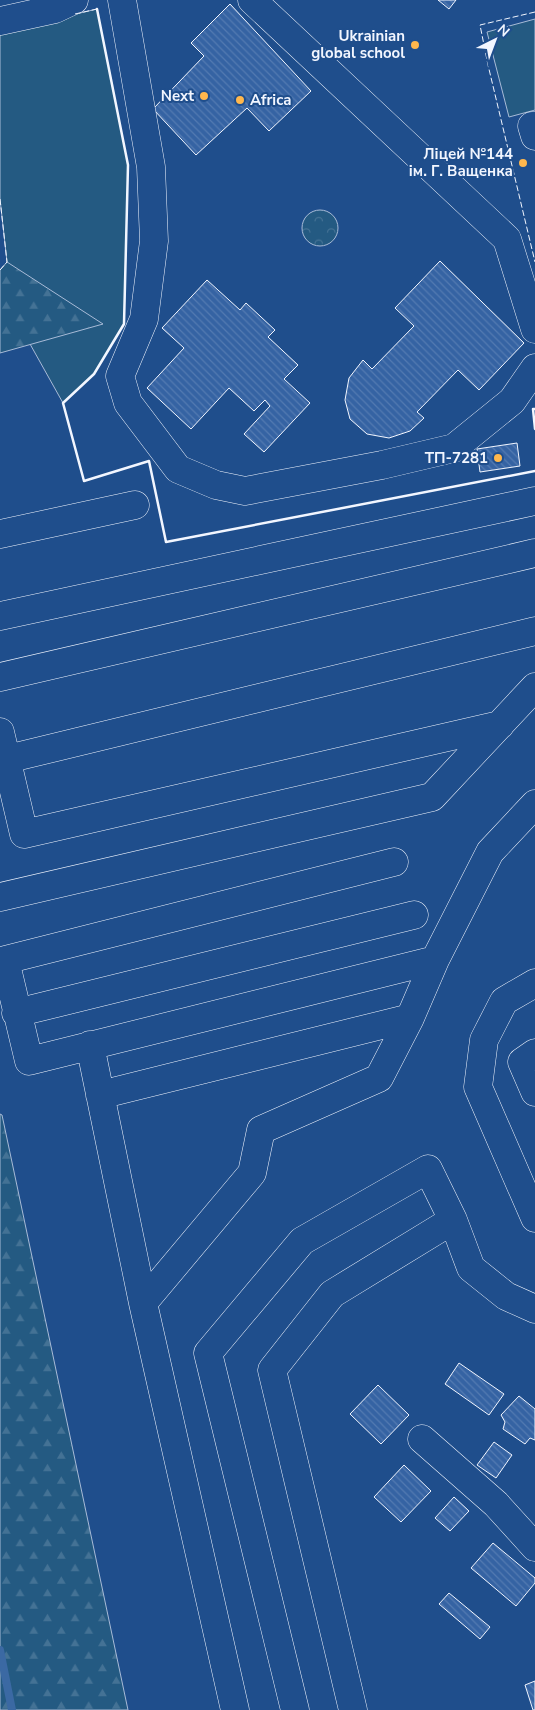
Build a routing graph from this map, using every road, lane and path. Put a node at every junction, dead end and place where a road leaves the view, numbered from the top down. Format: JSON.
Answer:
{"nodes":[{"id":1,"x":74,"y":0,"type":"edge"},
{"id":2,"x":122,"y":0,"type":"edge"},
{"id":3,"x":252,"y":0,"type":"edge"},
{"id":4,"x":0,"y":21,"type":"edge"},
{"id":5,"x":535,"y":126,"type":"edge"},
{"id":6,"x":535,"y":136,"type":"edge"},
{"id":7,"x":535,"y":329,"type":"edge"},
{"id":8,"x":535,"y":368,"type":"edge"},
{"id":9,"x":535,"y":500,"type":"edge"},
{"id":10,"x":135,"y":505,"type":"dead end"},
{"id":11,"x":0,"y":534,"type":"edge"},
{"id":12,"x":535,"y":553,"type":"edge"},
{"id":13,"x":0,"y":616,"type":"edge"},
{"id":14,"x":535,"y":631,"type":"edge"},
{"id":15,"x":0,"y":678,"type":"edge"},
{"id":16,"x":535,"y":687,"type":"edge"},
{"id":17,"x":500,"y":725,"type":"junction"},
{"id":18,"x":0,"y":732,"type":"edge"},
{"id":19,"x":7,"y":758,"type":"junction"},
{"id":20,"x":535,"y":804,"type":"edge"},
{"id":21,"x":394,"y":862,"type":"dead end"},
{"id":22,"x":0,"y":897,"type":"edge"},
{"id":23,"x":414,"y":915,"type":"dead end"},
{"id":24,"x":435,"y":960,"type":"junction"},
{"id":25,"x":535,"y":983,"type":"edge"},
{"id":26,"x":16,"y":1013,"type":"junction"},
{"id":27,"x":410,"y":1018,"type":"junction"},
{"id":28,"x":90,"y":1045,"type":"junction"},
{"id":29,"x":483,"y":1050,"type":"junction"},
{"id":30,"x":528,"y":1057,"type":"edge"},
{"id":31,"x":535,"y":1092,"type":"edge"},
{"id":32,"x":100,"y":1095,"type":"junction"},
{"id":33,"x":535,"y":1218,"type":"edge"},
{"id":34,"x":453,"y":1220,"type":"junction"},
{"id":35,"x":143,"y":1303,"type":"junction"},
{"id":36,"x":535,"y":1309,"type":"edge"},
{"id":37,"x":422,"y":1439,"type":"dead end"},
{"id":38,"x":535,"y":1547,"type":"edge"},
{"id":39,"x":236,"y":1710,"type":"edge"},
{"id":40,"x":294,"y":1710,"type":"edge"},
{"id":41,"x":353,"y":1710,"type":"edge"}],
"edges":[{"from":1,"to":4,"type":"street"},
{"from":2,"to":8,"type":"street"},
{"from":3,"to":7,"type":"street"},
{"from":5,"to":6,"type":"street"},
{"from":9,"to":13,"type":"street"},
{"from":10,"to":11,"type":"street"},
{"from":12,"to":15,"type":"street"},
{"from":14,"to":19,"type":"street"},
{"from":16,"to":17,"type":"street"},
{"from":17,"to":19,"type":"street"},
{"from":17,"to":22,"type":"street"},
{"from":18,"to":19,"type":"street"},
{"from":20,"to":24,"type":"street"},
{"from":21,"to":26,"type":"street"},
{"from":23,"to":26,"type":"street"},
{"from":24,"to":27,"type":"street"},
{"from":24,"to":28,"type":"street"},
{"from":25,"to":29,"type":"street"},
{"from":26,"to":28,"type":"street"},
{"from":27,"to":32,"type":"street"},
{"from":27,"to":35,"type":"street"},
{"from":28,"to":32,"type":"street"},
{"from":29,"to":30,"type":"street"},
{"from":29,"to":33,"type":"street"},
{"from":30,"to":31,"type":"street"},
{"from":32,"to":35,"type":"street"},
{"from":34,"to":36,"type":"street"},
{"from":34,"to":40,"type":"street"},
{"from":34,"to":41,"type":"street"},
{"from":35,"to":39,"type":"street"},
{"from":37,"to":38,"type":"street"}]}
